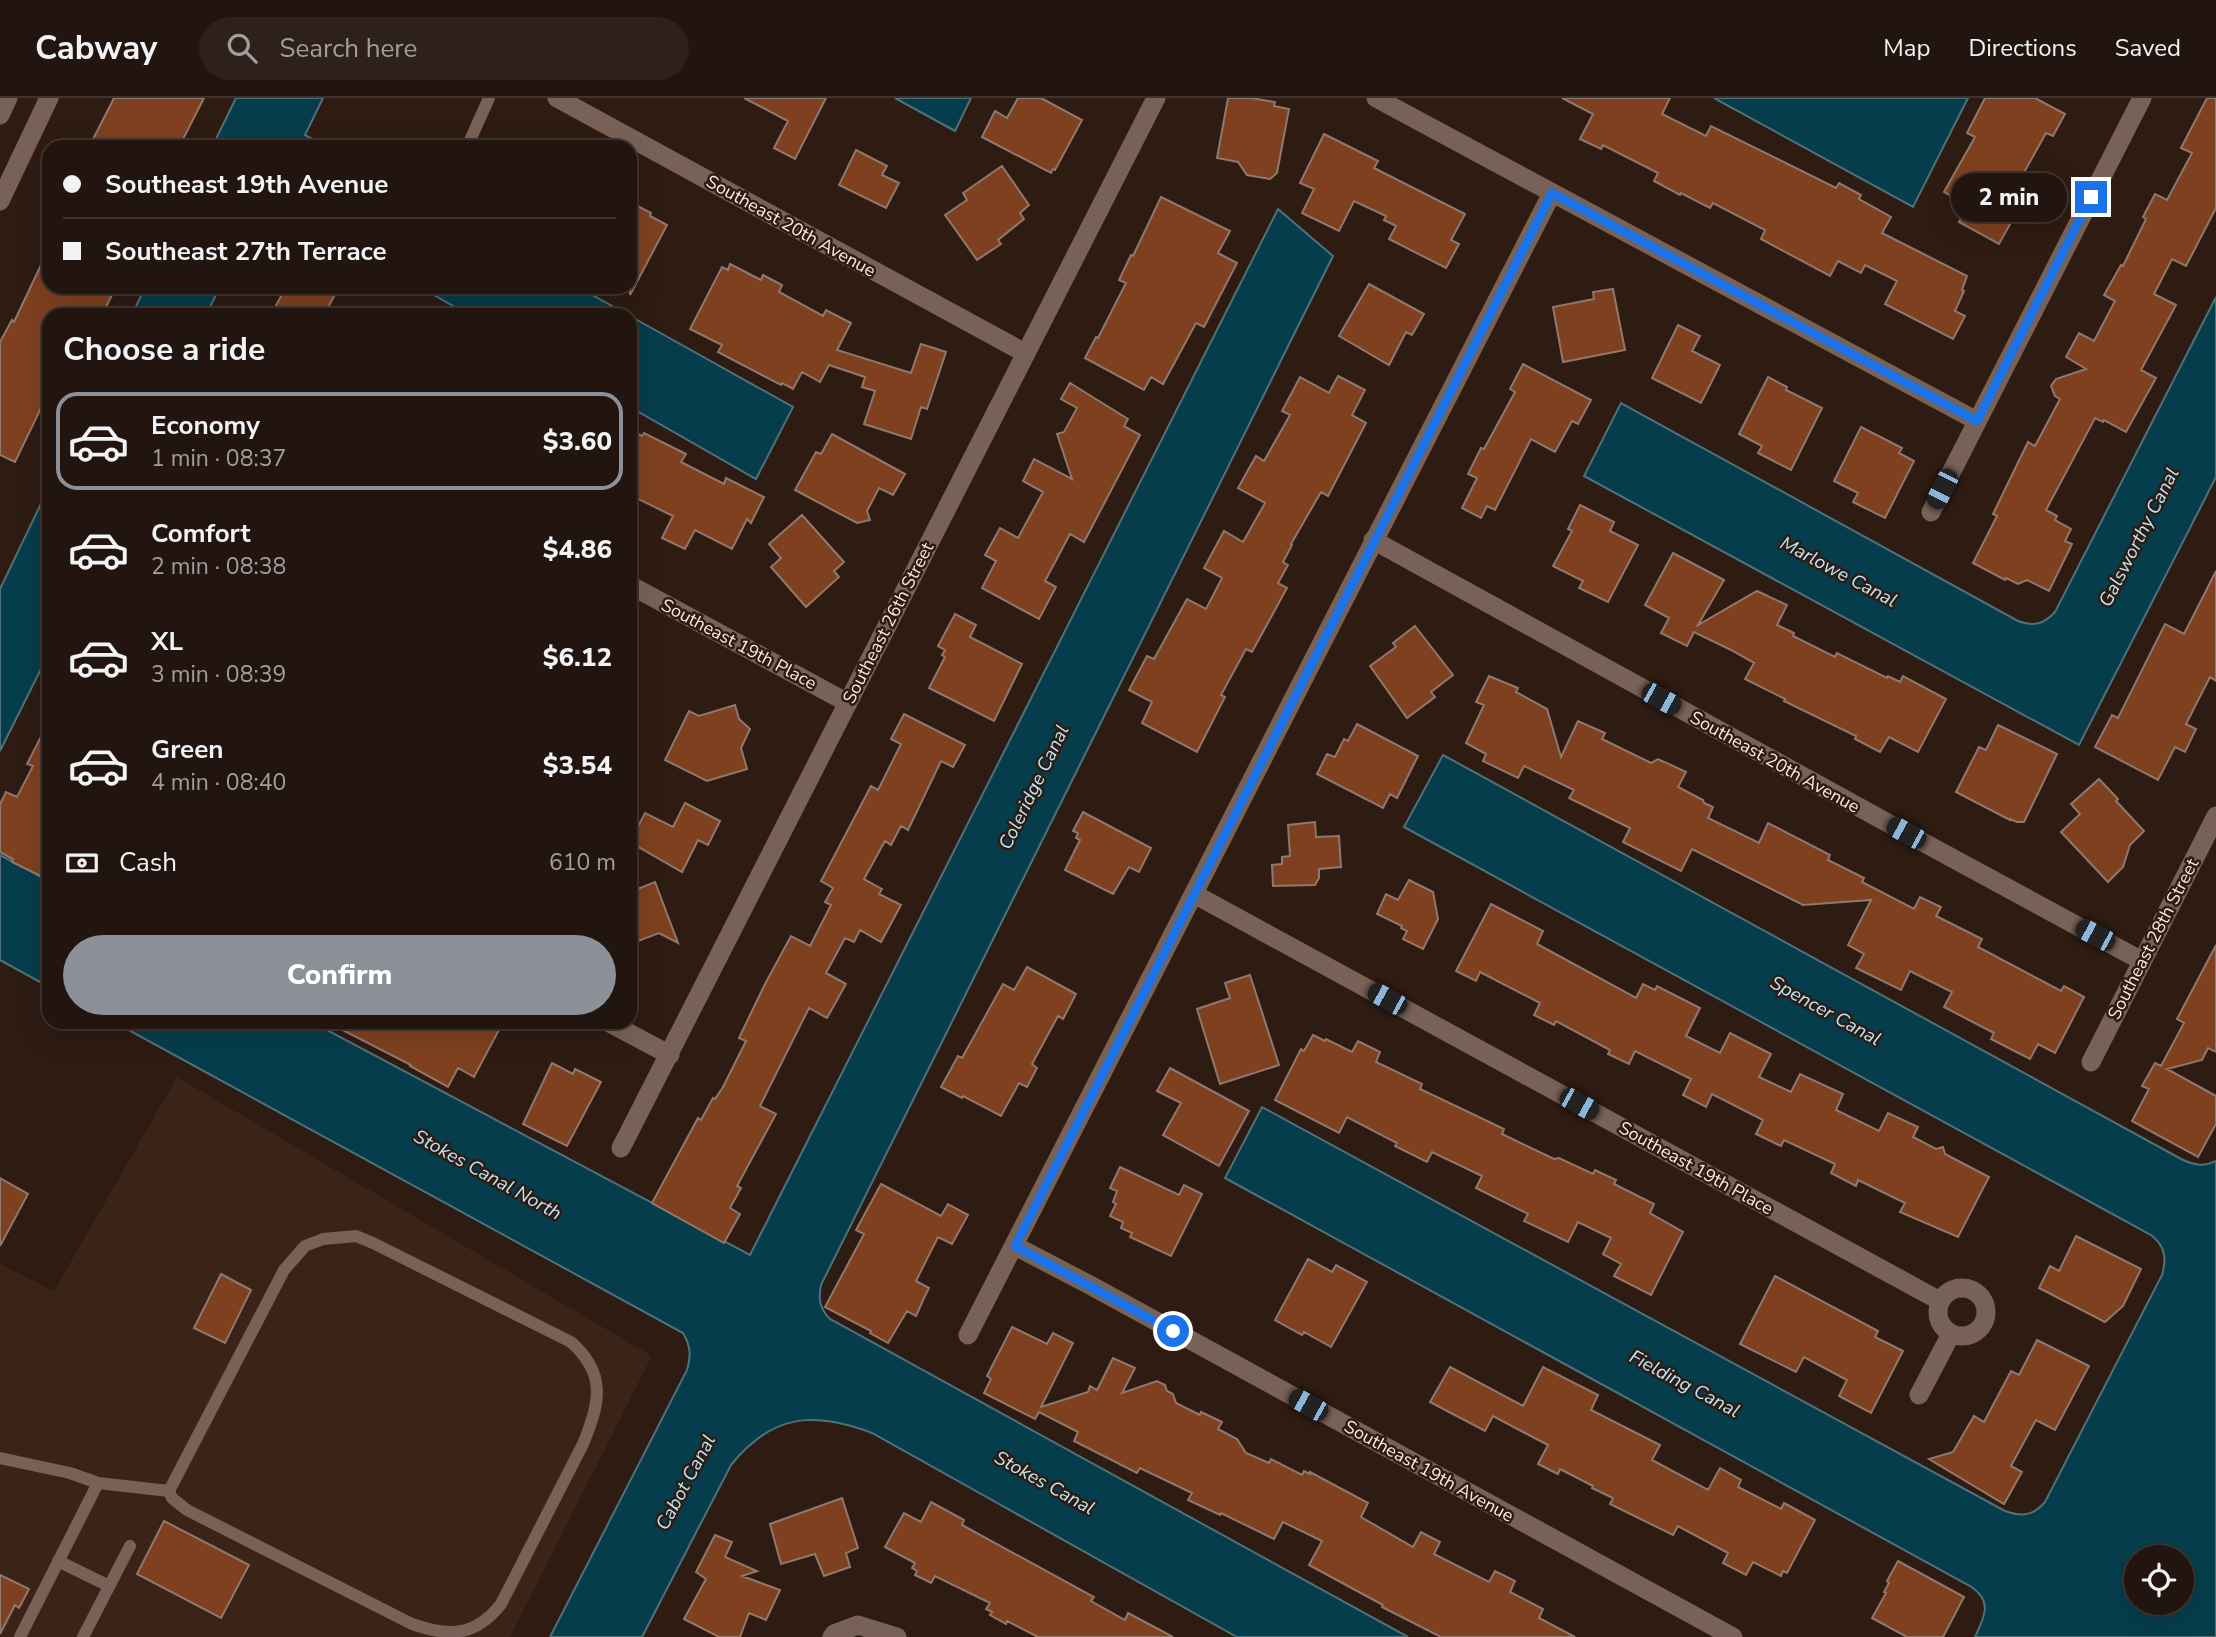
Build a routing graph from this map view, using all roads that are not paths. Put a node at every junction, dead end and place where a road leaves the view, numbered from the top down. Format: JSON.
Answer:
{"nodes":[{"id":1,"x":8,"y":98,"type":"edge"},
{"id":2,"x":49,"y":98,"type":"edge"},
{"id":3,"x":489,"y":98,"type":"edge"},
{"id":4,"x":557,"y":98,"type":"edge"},
{"id":5,"x":1157,"y":98,"type":"edge"},
{"id":6,"x":1376,"y":98,"type":"edge"},
{"id":7,"x":2142,"y":98,"type":"edge"},
{"id":8,"x":0,"y":116,"type":"edge"},
{"id":9,"x":470,"y":140,"type":"edge"},
{"id":10,"x":634,"y":140,"type":"edge"},
{"id":11,"x":637,"y":142,"type":"edge"},
{"id":12,"x":1552,"y":193,"type":"junction"},
{"id":13,"x":0,"y":201,"type":"edge"},
{"id":14,"x":1025,"y":353,"type":"junction"},
{"id":15,"x":1977,"y":421,"type":"junction"},
{"id":16,"x":1931,"y":512,"type":"dead end"},
{"id":17,"x":1373,"y":540,"type":"junction"},
{"id":18,"x":637,"y":589,"type":"edge"},
{"id":19,"x":848,"y":703,"type":"junction"},
{"id":20,"x":2216,"y":816,"type":"edge"},
{"id":21,"x":1194,"y":894,"type":"junction"},
{"id":22,"x":2142,"y":961,"type":"junction"},
{"id":23,"x":621,"y":1029,"type":"edge"},
{"id":24,"x":670,"y":1055,"type":"junction"},
{"id":25,"x":2091,"y":1062,"type":"dead end"},
{"id":26,"x":621,"y":1148,"type":"dead end"},
{"id":27,"x":1015,"y":1246,"type":"junction"},
{"id":28,"x":1940,"y":1301,"type":"junction"},
{"id":29,"x":1951,"y":1334,"type":"junction"},
{"id":30,"x":968,"y":1335,"type":"dead end"},
{"id":31,"x":1919,"y":1395,"type":"dead end"},
{"id":32,"x":0,"y":1458,"type":"edge"},
{"id":33,"x":98,"y":1483,"type":"junction"},
{"id":34,"x":169,"y":1491,"type":"junction"},
{"id":35,"x":130,"y":1546,"type":"dead end"},
{"id":36,"x":58,"y":1561,"type":"junction"},
{"id":37,"x":109,"y":1586,"type":"junction"},
{"id":38,"x":833,"y":1636,"type":"edge"},
{"id":39,"x":20,"y":1637,"type":"edge"},
{"id":40,"x":83,"y":1637,"type":"edge"},
{"id":41,"x":897,"y":1637,"type":"edge"},
{"id":42,"x":1733,"y":1637,"type":"edge"}],
"edges":[{"from":1,"to":8,"type":"street"},
{"from":2,"to":13,"type":"street"},
{"from":3,"to":9,"type":"lane"},
{"from":4,"to":10,"type":"street","name":"Southeast 20th Avenue"},
{"from":5,"to":14,"type":"street","name":"Southeast 26th Street"},
{"from":6,"to":12,"type":"street"},
{"from":7,"to":15,"type":"street"},
{"from":11,"to":14,"type":"street","name":"Southeast 20th Avenue"},
{"from":12,"to":15,"type":"street"},
{"from":12,"to":17,"type":"street"},
{"from":14,"to":19,"type":"street","name":"Southeast 26th Street"},
{"from":15,"to":16,"type":"street"},
{"from":17,"to":21,"type":"street"},
{"from":17,"to":22,"type":"street","name":"Southeast 20th Avenue"},
{"from":18,"to":19,"type":"street","name":"Southeast 19th Place"},
{"from":19,"to":24,"type":"street","name":"Southeast 26th Street"},
{"from":20,"to":22,"type":"street","name":"Southeast 28th Street"},
{"from":21,"to":27,"type":"street"},
{"from":21,"to":28,"type":"street","name":"Southeast 19th Place"},
{"from":22,"to":25,"type":"street","name":"Southeast 28th Street"},
{"from":23,"to":24,"type":"street"},
{"from":24,"to":26,"type":"street","name":"Southeast 26th Street"},
{"from":27,"to":30,"type":"street"},
{"from":27,"to":42,"type":"street","name":"Southeast 19th Avenue"},
{"from":28,"to":29,"type":"street"},
{"from":28,"to":29,"type":"street"},
{"from":29,"to":31,"type":"street"},
{"from":32,"to":33,"type":"lane"},
{"from":33,"to":34,"type":"lane"},
{"from":33,"to":36,"type":"lane"},
{"from":34,"to":34,"type":"lane"},
{"from":35,"to":37,"type":"lane"},
{"from":36,"to":37,"type":"lane"},
{"from":36,"to":39,"type":"lane"},
{"from":37,"to":40,"type":"lane"},
{"from":38,"to":41,"type":"street"}]}
